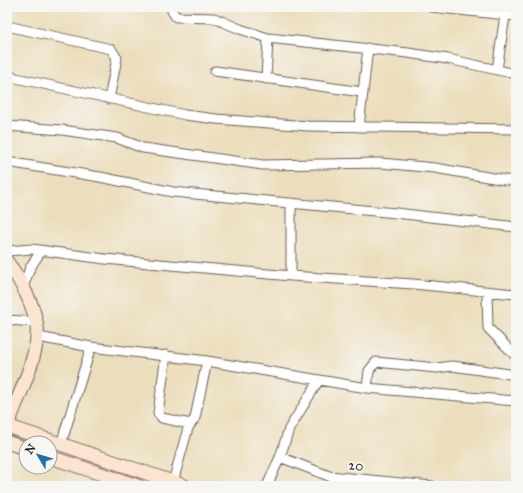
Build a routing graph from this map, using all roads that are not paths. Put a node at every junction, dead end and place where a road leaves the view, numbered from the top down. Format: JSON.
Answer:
{"nodes":[{"id":1,"x":172,"y":7,"type":"edge"},
{"id":2,"x":432,"y":7,"type":"edge"},
{"id":3,"x":504,"y":15,"type":"junction"},
{"id":4,"x":516,"y":16,"type":"edge"},
{"id":5,"x":7,"y":26,"type":"edge"},
{"id":6,"x":268,"y":38,"type":"junction"},
{"id":7,"x":368,"y":48,"type":"junction"},
{"id":8,"x":496,"y":70,"type":"junction"},
{"id":9,"x":215,"y":72,"type":"dead end"},
{"id":10,"x":7,"y":74,"type":"edge"},
{"id":11,"x":516,"y":74,"type":"edge"},
{"id":12,"x":266,"y":79,"type":"junction"},
{"id":13,"x":362,"y":92,"type":"junction"},
{"id":14,"x":109,"y":99,"type":"junction"},
{"id":15,"x":7,"y":126,"type":"edge"},
{"id":16,"x":358,"y":127,"type":"junction"},
{"id":17,"x":516,"y":129,"type":"edge"},
{"id":18,"x":7,"y":162,"type":"edge"},
{"id":19,"x":516,"y":181,"type":"edge"},
{"id":20,"x":291,"y":203,"type":"junction"},
{"id":21,"x":516,"y":227,"type":"edge"},
{"id":22,"x":7,"y":251,"type":"edge"},
{"id":23,"x":41,"y":251,"type":"junction"},
{"id":24,"x":7,"y":262,"type":"edge"},
{"id":25,"x":11,"y":273,"type":"edge"},
{"id":26,"x":291,"y":276,"type":"junction"},
{"id":27,"x":23,"y":287,"type":"junction"},
{"id":28,"x":487,"y":292,"type":"junction"},
{"id":29,"x":516,"y":294,"type":"edge"},
{"id":30,"x":7,"y":320,"type":"edge"},
{"id":31,"x":36,"y":322,"type":"junction"},
{"id":32,"x":38,"y":337,"type":"junction"},
{"id":33,"x":91,"y":347,"type":"junction"},
{"id":34,"x":166,"y":355,"type":"junction"},
{"id":35,"x":516,"y":356,"type":"edge"},
{"id":36,"x":207,"y":361,"type":"junction"},
{"id":37,"x":516,"y":375,"type":"edge"},
{"id":38,"x":319,"y":380,"type":"junction"},
{"id":39,"x":367,"y":388,"type":"junction"},
{"id":40,"x":516,"y":401,"type":"edge"},
{"id":41,"x":190,"y":424,"type":"junction"},
{"id":42,"x":7,"y":426,"type":"edge"},
{"id":43,"x":7,"y":442,"type":"edge"},
{"id":44,"x":61,"y":444,"type":"junction"},
{"id":45,"x":18,"y":446,"type":"edge"},
{"id":46,"x":280,"y":457,"type":"junction"},
{"id":47,"x":58,"y":460,"type":"edge"},
{"id":48,"x":179,"y":484,"type":"edge"},
{"id":49,"x":138,"y":486,"type":"edge"},
{"id":50,"x":267,"y":486,"type":"edge"},
{"id":51,"x":432,"y":486,"type":"edge"}],
"edges":[{"from":1,"to":6,"type":"street"},
{"from":2,"to":3,"type":"street"},
{"from":3,"to":4,"type":"street"},
{"from":3,"to":8,"type":"street"},
{"from":5,"to":14,"type":"street"},
{"from":6,"to":7,"type":"street"},
{"from":6,"to":12,"type":"street"},
{"from":7,"to":8,"type":"street"},
{"from":7,"to":13,"type":"street"},
{"from":8,"to":11,"type":"street"},
{"from":9,"to":12,"type":"street"},
{"from":10,"to":14,"type":"street"},
{"from":12,"to":13,"type":"street"},
{"from":13,"to":16,"type":"street"},
{"from":14,"to":16,"type":"street"},
{"from":15,"to":19,"type":"street"},
{"from":16,"to":17,"type":"street"},
{"from":18,"to":20,"type":"street"},
{"from":20,"to":21,"type":"street"},
{"from":20,"to":26,"type":"street"},
{"from":22,"to":23,"type":"street"},
{"from":23,"to":26,"type":"street"},
{"from":23,"to":27,"type":"street"},
{"from":24,"to":25,"type":"main road"},
{"from":25,"to":27,"type":"main road"},
{"from":26,"to":28,"type":"street"},
{"from":27,"to":31,"type":"main road"},
{"from":28,"to":29,"type":"street"},
{"from":28,"to":35,"type":"street"},
{"from":30,"to":31,"type":"street"},
{"from":31,"to":32,"type":"main road"},
{"from":32,"to":33,"type":"street"},
{"from":32,"to":42,"type":"main road"},
{"from":33,"to":34,"type":"street"},
{"from":33,"to":44,"type":"street"},
{"from":34,"to":36,"type":"street"},
{"from":34,"to":41,"type":"street"},
{"from":36,"to":38,"type":"street"},
{"from":36,"to":41,"type":"street"},
{"from":37,"to":39,"type":"street"},
{"from":38,"to":39,"type":"street"},
{"from":38,"to":46,"type":"street"},
{"from":39,"to":40,"type":"street"},
{"from":41,"to":48,"type":"street"},
{"from":42,"to":44,"type":"main road"},
{"from":43,"to":45,"type":"main road"},
{"from":44,"to":48,"type":"main road"},
{"from":46,"to":50,"type":"street"},
{"from":46,"to":51,"type":"street","name":"20"},
{"from":47,"to":49,"type":"main road"}]}
